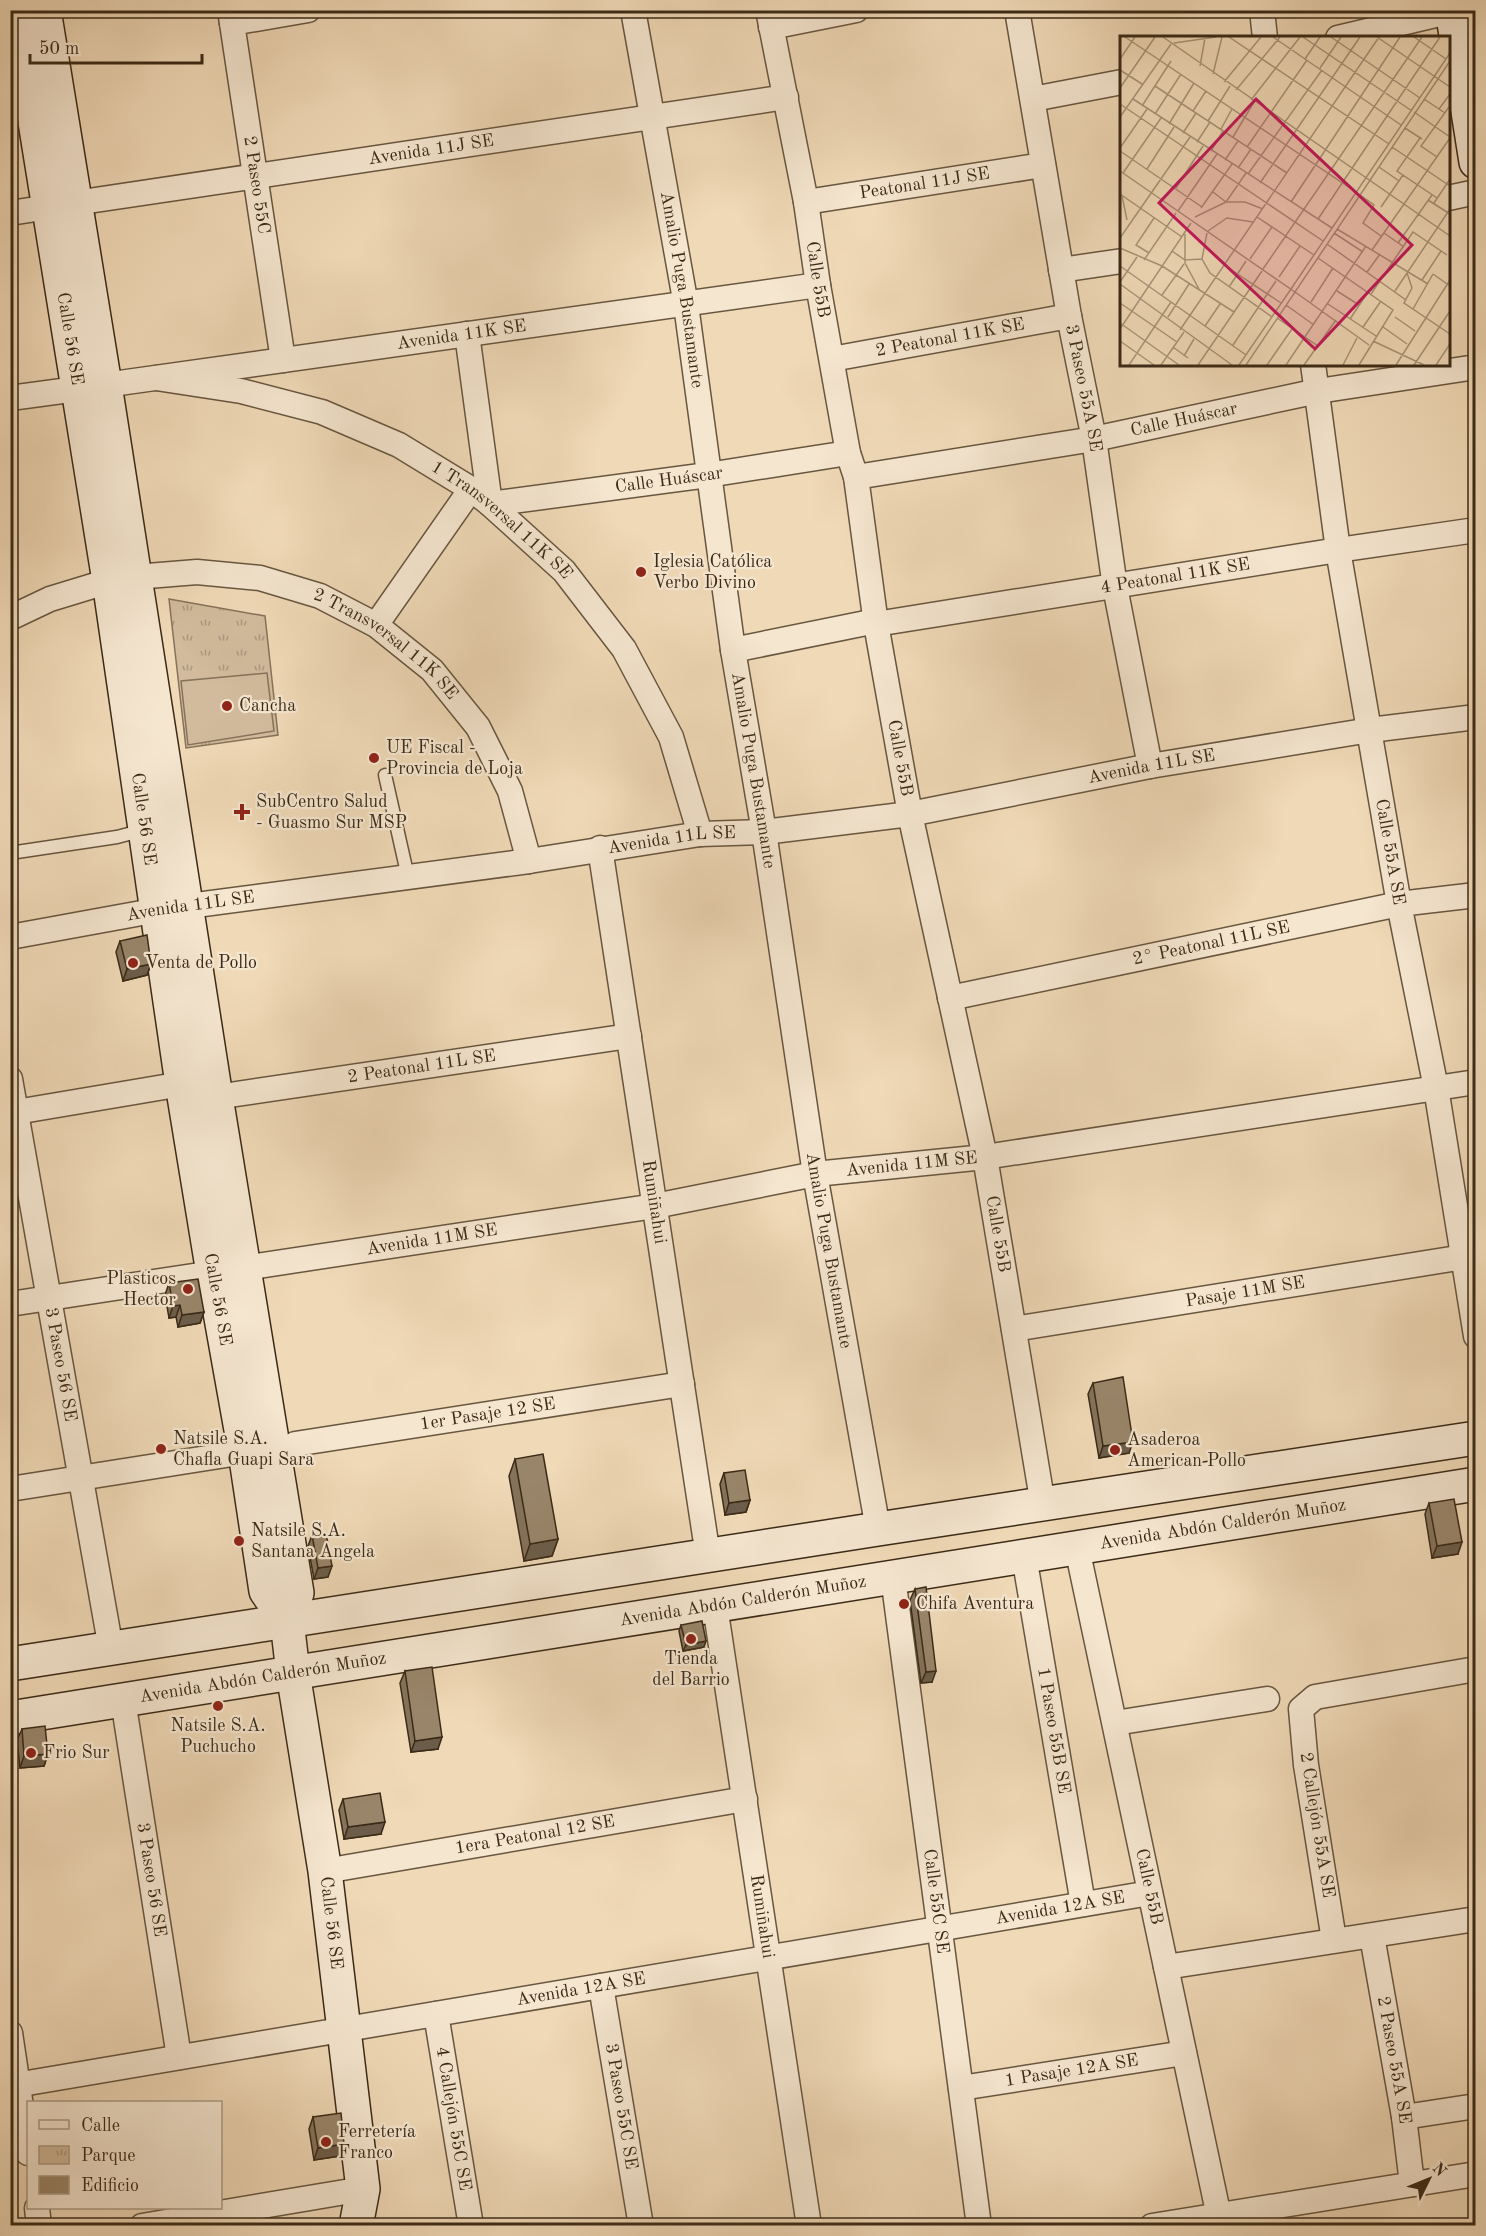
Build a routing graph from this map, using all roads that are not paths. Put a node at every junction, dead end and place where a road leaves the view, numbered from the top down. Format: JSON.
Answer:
{"nodes":[{"id":1,"x":17,"y":10,"type":"edge"},
{"id":2,"x":44,"y":10,"type":"edge"},
{"id":3,"x":309,"y":10,"type":"edge"},
{"id":4,"x":633,"y":10,"type":"edge"},
{"id":5,"x":856,"y":10,"type":"edge"},
{"id":6,"x":1017,"y":10,"type":"edge"},
{"id":7,"x":1262,"y":10,"type":"edge"},
{"id":8,"x":1452,"y":11,"type":"edge"},
{"id":9,"x":231,"y":17,"type":"edge"},
{"id":10,"x":769,"y":19,"type":"edge"},
{"id":11,"x":1265,"y":36,"type":"edge"},
{"id":12,"x":1346,"y":36,"type":"edge"},
{"id":13,"x":1120,"y":82,"type":"edge"},
{"id":14,"x":786,"y":97,"type":"junction"},
{"id":15,"x":1033,"y":99,"type":"junction"},
{"id":16,"x":653,"y":118,"type":"junction"},
{"id":17,"x":1476,"y":162,"type":"edge"},
{"id":18,"x":1043,"y":165,"type":"junction"},
{"id":19,"x":255,"y":176,"type":"junction"},
{"id":20,"x":1476,"y":192,"type":"edge"},
{"id":21,"x":1450,"y":198,"type":"edge"},
{"id":22,"x":806,"y":202,"type":"junction"},
{"id":23,"x":62,"y":205,"type":"junction"},
{"id":24,"x":10,"y":213,"type":"edge"},
{"id":25,"x":1120,"y":261,"type":"edge"},
{"id":26,"x":1061,"y":270,"type":"junction"},
{"id":27,"x":818,"y":285,"type":"junction"},
{"id":28,"x":686,"y":305,"type":"junction"},
{"id":29,"x":1069,"y":316,"type":"junction"},
{"id":30,"x":467,"y":334,"type":"junction"},
{"id":31,"x":832,"y":359,"type":"junction"},
{"id":32,"x":283,"y":360,"type":"junction"},
{"id":33,"x":1313,"y":366,"type":"edge"},
{"id":34,"x":1476,"y":367,"type":"edge"},
{"id":35,"x":156,"y":378,"type":"junction"},
{"id":36,"x":91,"y":387,"type":"junction"},
{"id":37,"x":1318,"y":391,"type":"junction"},
{"id":38,"x":10,"y":398,"type":"edge"},
{"id":39,"x":1094,"y":439,"type":"junction"},
{"id":40,"x":848,"y":453,"type":"junction"},
{"id":41,"x":708,"y":475,"type":"junction"},
{"id":42,"x":856,"y":477,"type":"junction"},
{"id":43,"x":471,"y":489,"type":"junction"},
{"id":44,"x":490,"y":504,"type":"junction"},
{"id":45,"x":1476,"y":530,"type":"edge"},
{"id":46,"x":1338,"y":550,"type":"junction"},
{"id":47,"x":122,"y":579,"type":"junction"},
{"id":48,"x":1115,"y":587,"type":"junction"},
{"id":49,"x":10,"y":618,"type":"edge"},
{"id":50,"x":876,"y":623,"type":"junction"},
{"id":51,"x":376,"y":625,"type":"junction"},
{"id":52,"x":733,"y":650,"type":"junction"},
{"id":53,"x":1476,"y":717,"type":"edge"},
{"id":54,"x":1370,"y":730,"type":"junction"},
{"id":55,"x":1150,"y":766,"type":"junction"},
{"id":56,"x":385,"y":775,"type":"dead end"},
{"id":57,"x":910,"y":814,"type":"junction"},
{"id":58,"x":145,"y":830,"type":"junction"},
{"id":59,"x":764,"y":832,"type":"junction"},
{"id":60,"x":700,"y":834,"type":"junction"},
{"id":61,"x":600,"y":848,"type":"junction"},
{"id":62,"x":10,"y":853,"type":"edge"},
{"id":63,"x":529,"y":861,"type":"junction"},
{"id":64,"x":408,"y":877,"type":"junction"},
{"id":65,"x":1476,"y":895,"type":"edge"},
{"id":66,"x":1399,"y":903,"type":"junction"},
{"id":67,"x":173,"y":909,"type":"junction"},
{"id":68,"x":10,"y":937,"type":"edge"},
{"id":69,"x":950,"y":998,"type":"junction"},
{"id":70,"x":629,"y":1036,"type":"junction"},
{"id":71,"x":10,"y":1079,"type":"edge"},
{"id":72,"x":1476,"y":1082,"type":"edge"},
{"id":73,"x":182,"y":1084,"type":"junction"},
{"id":74,"x":1436,"y":1088,"type":"junction"},
{"id":75,"x":216,"y":1096,"type":"junction"},
{"id":76,"x":14,"y":1113,"type":"edge"},
{"id":77,"x":985,"y":1156,"type":"junction"},
{"id":78,"x":815,"y":1174,"type":"junction"},
{"id":79,"x":655,"y":1206,"type":"junction"},
{"id":80,"x":1469,"y":1256,"type":"edge"},
{"id":81,"x":244,"y":1269,"type":"junction"},
{"id":82,"x":213,"y":1273,"type":"junction"},
{"id":83,"x":50,"y":1298,"type":"junction"},
{"id":84,"x":10,"y":1304,"type":"edge"},
{"id":85,"x":1014,"y":1329,"type":"junction"},
{"id":86,"x":1476,"y":1336,"type":"edge"},
{"id":87,"x":682,"y":1384,"type":"junction"},
{"id":88,"x":1476,"y":1438,"type":"edge"},
{"id":89,"x":295,"y":1444,"type":"dead end"},
{"id":90,"x":245,"y":1452,"type":"junction"},
{"id":91,"x":82,"y":1478,"type":"junction"},
{"id":92,"x":1476,"y":1484,"type":"edge"},
{"id":93,"x":10,"y":1489,"type":"edge"},
{"id":94,"x":1043,"y":1505,"type":"junction"},
{"id":95,"x":878,"y":1529,"type":"junction"},
{"id":96,"x":1077,"y":1548,"type":"junction"},
{"id":97,"x":708,"y":1556,"type":"junction"},
{"id":98,"x":1024,"y":1556,"type":"junction"},
{"id":99,"x":893,"y":1577,"type":"junction"},
{"id":100,"x":715,"y":1606,"type":"junction"},
{"id":101,"x":287,"y":1621,"type":"junction"},
{"id":102,"x":111,"y":1649,"type":"junction"},
{"id":103,"x":10,"y":1664,"type":"edge"},
{"id":104,"x":1476,"y":1669,"type":"edge"},
{"id":105,"x":293,"y":1673,"type":"junction"},
{"id":106,"x":1267,"y":1699,"type":"dead end"},
{"id":107,"x":123,"y":1700,"type":"junction"},
{"id":108,"x":10,"y":1718,"type":"edge"},
{"id":109,"x":1115,"y":1724,"type":"junction"},
{"id":110,"x":744,"y":1798,"type":"junction"},
{"id":111,"x":325,"y":1871,"type":"junction"},
{"id":112,"x":1150,"y":1893,"type":"junction"},
{"id":113,"x":1083,"y":1904,"type":"junction"},
{"id":114,"x":1476,"y":1919,"type":"edge"},
{"id":115,"x":940,"y":1928,"type":"junction"},
{"id":116,"x":1372,"y":1936,"type":"junction"},
{"id":117,"x":1334,"y":1940,"type":"junction"},
{"id":118,"x":769,"y":1957,"type":"junction"},
{"id":119,"x":1166,"y":1967,"type":"junction"},
{"id":120,"x":601,"y":1986,"type":"junction"},
{"id":121,"x":436,"y":2014,"type":"junction"},
{"id":122,"x":344,"y":2030,"type":"junction"},
{"id":123,"x":10,"y":2033,"type":"edge"},
{"id":124,"x":1184,"y":2053,"type":"junction"},
{"id":125,"x":179,"y":2057,"type":"junction"},
{"id":126,"x":14,"y":2085,"type":"edge"},
{"id":127,"x":961,"y":2088,"type":"junction"},
{"id":128,"x":1476,"y":2106,"type":"edge"},
{"id":129,"x":1404,"y":2117,"type":"junction"},
{"id":130,"x":27,"y":2148,"type":"edge"},
{"id":131,"x":1476,"y":2174,"type":"edge"},
{"id":132,"x":1412,"y":2184,"type":"junction"},
{"id":133,"x":363,"y":2189,"type":"junction"},
{"id":134,"x":37,"y":2209,"type":"edge"},
{"id":135,"x":256,"y":2216,"type":"edge"},
{"id":136,"x":1220,"y":2221,"type":"edge"},
{"id":137,"x":39,"y":2226,"type":"edge"},
{"id":138,"x":142,"y":2226,"type":"edge"},
{"id":139,"x":356,"y":2226,"type":"edge"},
{"id":140,"x":471,"y":2226,"type":"edge"},
{"id":141,"x":641,"y":2226,"type":"edge"},
{"id":142,"x":809,"y":2226,"type":"edge"},
{"id":143,"x":979,"y":2226,"type":"edge"},
{"id":144,"x":1152,"y":2226,"type":"edge"}],
"edges":[{"from":1,"to":23,"type":"main road","name":"Calle 56 SE"},
{"from":2,"to":23,"type":"main road","name":"Calle 56 SE"},
{"from":3,"to":9,"type":"street"},
{"from":4,"to":16,"type":"street","name":"Amalio Puga Bustamante"},
{"from":5,"to":10,"type":"street"},
{"from":6,"to":15,"type":"street","name":"3 Paseo 55A SE"},
{"from":7,"to":11,"type":"street"},
{"from":8,"to":12,"type":"street"},
{"from":8,"to":17,"type":"main road"},
{"from":9,"to":19,"type":"street","name":"2 Paseo 55C"},
{"from":10,"to":14,"type":"street","name":"Calle 55B"},
{"from":13,"to":15,"type":"street"},
{"from":14,"to":16,"type":"street","name":"Avenida 11J SE"},
{"from":14,"to":22,"type":"street","name":"Calle 55B"},
{"from":15,"to":18,"type":"street","name":"3 Paseo 55A SE"},
{"from":16,"to":19,"type":"street","name":"Avenida 11J SE"},
{"from":16,"to":28,"type":"street","name":"Amalio Puga Bustamante"},
{"from":18,"to":22,"type":"street","name":"Peatonal 11J SE"},
{"from":18,"to":26,"type":"street","name":"3 Paseo 55A SE"},
{"from":19,"to":23,"type":"street","name":"Avenida 11J SE"},
{"from":19,"to":32,"type":"street","name":"2 Paseo 55C"},
{"from":20,"to":21,"type":"street"},
{"from":22,"to":27,"type":"street","name":"Calle 55B"},
{"from":23,"to":24,"type":"street","name":"Avenida 11J SE"},
{"from":23,"to":36,"type":"main road","name":"Calle 56 SE"},
{"from":25,"to":26,"type":"street"},
{"from":26,"to":29,"type":"street","name":"3 Paseo 55A SE"},
{"from":27,"to":28,"type":"street","name":"Avenida 11K SE"},
{"from":27,"to":31,"type":"street","name":"Calle 55B"},
{"from":28,"to":30,"type":"street","name":"Avenida 11K SE"},
{"from":28,"to":41,"type":"street","name":"Amalio Puga Bustamante"},
{"from":29,"to":31,"type":"street","name":"2 Peatonal 11K SE"},
{"from":29,"to":39,"type":"street","name":"3 Paseo 55A SE"},
{"from":30,"to":32,"type":"street","name":"Avenida 11K SE"},
{"from":30,"to":44,"type":"street"},
{"from":31,"to":40,"type":"street","name":"Calle 55B"},
{"from":32,"to":35,"type":"street","name":"Avenida 11K SE"},
{"from":33,"to":37,"type":"street","name":"Calle 55A SE"},
{"from":34,"to":37,"type":"street","name":"Calle Huáscar"},
{"from":35,"to":36,"type":"street","name":"Avenida 11K SE"},
{"from":35,"to":43,"type":"street","name":"1 Transversal 11K SE"},
{"from":36,"to":38,"type":"street","name":"Avenida 11K SE"},
{"from":36,"to":47,"type":"main road","name":"Calle 56 SE"},
{"from":37,"to":39,"type":"street","name":"Calle Huáscar"},
{"from":37,"to":46,"type":"street","name":"Calle 55A SE"},
{"from":39,"to":42,"type":"street","name":"Calle Huáscar"},
{"from":39,"to":48,"type":"street","name":"3 Paseo 55A SE"},
{"from":40,"to":41,"type":"street","name":"Calle Huáscar"},
{"from":40,"to":42,"type":"street","name":"Calle 55B"},
{"from":41,"to":44,"type":"street","name":"Calle Huáscar"},
{"from":41,"to":52,"type":"street","name":"Amalio Puga Bustamante"},
{"from":42,"to":50,"type":"street","name":"Calle 55B"},
{"from":43,"to":44,"type":"street","name":"1 Transversal 11K SE"},
{"from":43,"to":51,"type":"street"},
{"from":44,"to":60,"type":"street","name":"1 Transversal 11K SE"},
{"from":45,"to":46,"type":"street","name":"4 Peatonal 11K SE"},
{"from":46,"to":48,"type":"street","name":"4 Peatonal 11K SE"},
{"from":46,"to":54,"type":"street","name":"Calle 55A SE"},
{"from":47,"to":49,"type":"street","name":"2 Transversal 11K SE"},
{"from":47,"to":51,"type":"street","name":"2 Transversal 11K SE"},
{"from":47,"to":58,"type":"main road","name":"Calle 56 SE"},
{"from":47,"to":67,"type":"main road","name":"Calle 56 SE"},
{"from":48,"to":50,"type":"street","name":"4 Peatonal 11K SE"},
{"from":48,"to":55,"type":"street","name":"3 Paseo 55A SE"},
{"from":50,"to":52,"type":"street","name":"4 Peatonal 11K SE"},
{"from":50,"to":57,"type":"street","name":"Calle 55B"},
{"from":51,"to":63,"type":"street","name":"2 Transversal 11K SE"},
{"from":52,"to":59,"type":"street","name":"Amalio Puga Bustamante"},
{"from":53,"to":54,"type":"street","name":"Avenida 11L SE"},
{"from":54,"to":55,"type":"street","name":"Avenida 11L SE"},
{"from":54,"to":66,"type":"street","name":"Calle 55A SE"},
{"from":55,"to":57,"type":"street","name":"Avenida 11L SE"},
{"from":56,"to":64,"type":"lane"},
{"from":57,"to":59,"type":"street","name":"Avenida 11L SE"},
{"from":57,"to":69,"type":"street","name":"Calle 55B"},
{"from":58,"to":62,"type":"lane"},
{"from":58,"to":67,"type":"main road","name":"Calle 56 SE"},
{"from":59,"to":60,"type":"street","name":"Avenida 11L SE"},
{"from":59,"to":78,"type":"street","name":"Amalio Puga Bustamante"},
{"from":60,"to":61,"type":"street","name":"Avenida 11L SE"},
{"from":61,"to":63,"type":"street","name":"Avenida 11L SE"},
{"from":61,"to":70,"type":"street","name":"Rumiñahui"},
{"from":63,"to":64,"type":"street","name":"Avenida 11L SE"},
{"from":64,"to":67,"type":"street","name":"Avenida 11L SE"},
{"from":65,"to":66,"type":"street","name":"2° Peatonal 11L SE"},
{"from":66,"to":69,"type":"street","name":"2° Peatonal 11L SE"},
{"from":66,"to":74,"type":"street","name":"Calle 55A SE"},
{"from":67,"to":68,"type":"street","name":"Avenida 11L SE"},
{"from":67,"to":73,"type":"main road","name":"Calle 56 SE"},
{"from":67,"to":75,"type":"main road","name":"Calle 56 SE"},
{"from":69,"to":77,"type":"street","name":"Calle 55B"},
{"from":70,"to":75,"type":"street","name":"2 Peatonal 11L SE"},
{"from":70,"to":79,"type":"street","name":"Rumiñahui"},
{"from":71,"to":76,"type":"street","name":"3 Paseo 56 SE"},
{"from":72,"to":74,"type":"street","name":"Avenida 11M SE"},
{"from":73,"to":76,"type":"street"},
{"from":73,"to":82,"type":"main road","name":"Calle 56 SE"},
{"from":74,"to":77,"type":"street","name":"Avenida 11M SE"},
{"from":74,"to":80,"type":"street","name":"Calle 55A SE"},
{"from":75,"to":81,"type":"main road","name":"Calle 56 SE"},
{"from":76,"to":83,"type":"street","name":"3 Paseo 56 SE"},
{"from":77,"to":78,"type":"street","name":"Avenida 11M SE"},
{"from":77,"to":85,"type":"street","name":"Calle 55B"},
{"from":78,"to":79,"type":"street","name":"Avenida 11M SE"},
{"from":78,"to":95,"type":"street","name":"Amalio Puga Bustamante"},
{"from":79,"to":81,"type":"street","name":"Avenida 11M SE"},
{"from":79,"to":87,"type":"street","name":"Rumiñahui"},
{"from":80,"to":85,"type":"street","name":"Pasaje 11M SE"},
{"from":80,"to":86,"type":"street","name":"Calle 55A SE"},
{"from":81,"to":101,"type":"main road","name":"Calle 56 SE"},
{"from":82,"to":83,"type":"street"},
{"from":82,"to":90,"type":"main road","name":"Calle 56 SE"},
{"from":83,"to":84,"type":"street"},
{"from":83,"to":91,"type":"street","name":"3 Paseo 56 SE"},
{"from":85,"to":94,"type":"street","name":"Calle 55B"},
{"from":87,"to":89,"type":"street","name":"1er Pasaje 12 SE"},
{"from":87,"to":97,"type":"street","name":"Rumiñahui"},
{"from":88,"to":94,"type":"main road"},
{"from":90,"to":91,"type":"street"},
{"from":90,"to":101,"type":"main road","name":"Calle 56 SE"},
{"from":91,"to":93,"type":"street"},
{"from":91,"to":102,"type":"street","name":"3 Paseo 56 SE"},
{"from":92,"to":96,"type":"main road","name":"Avenida Abdón Calderón Muñoz"},
{"from":94,"to":95,"type":"main road"},
{"from":95,"to":97,"type":"main road"},
{"from":96,"to":98,"type":"main road","name":"Avenida Abdón Calderón Muñoz"},
{"from":96,"to":109,"type":"street","name":"Calle 55B"},
{"from":97,"to":101,"type":"main road"},
{"from":98,"to":99,"type":"main road","name":"Avenida Abdón Calderón Muñoz"},
{"from":98,"to":113,"type":"street","name":"1 Paseo 55B SE"},
{"from":99,"to":100,"type":"main road","name":"Avenida Abdón Calderón Muñoz"},
{"from":99,"to":115,"type":"street","name":"Calle 55C SE"},
{"from":100,"to":105,"type":"main road","name":"Avenida Abdón Calderón Muñoz"},
{"from":100,"to":110,"type":"street","name":"Rumiñahui"},
{"from":101,"to":102,"type":"main road"},
{"from":101,"to":105,"type":"main road","name":"Calle 56 SE"},
{"from":102,"to":103,"type":"main road"},
{"from":104,"to":117,"type":"street","name":"2 Callejón 55A SE"},
{"from":105,"to":107,"type":"main road","name":"Avenida Abdón Calderón Muñoz"},
{"from":105,"to":111,"type":"main road","name":"Calle 56 SE"},
{"from":106,"to":109,"type":"street"},
{"from":107,"to":108,"type":"main road","name":"Avenida Abdón Calderón Muñoz"},
{"from":107,"to":125,"type":"street","name":"3 Paseo 56 SE"},
{"from":109,"to":112,"type":"street","name":"Calle 55B"},
{"from":110,"to":111,"type":"street","name":"1era Peatonal 12 SE"},
{"from":110,"to":118,"type":"street","name":"Rumiñahui"},
{"from":111,"to":122,"type":"main road","name":"Calle 56 SE"},
{"from":112,"to":113,"type":"street","name":"Avenida 12A SE"},
{"from":112,"to":119,"type":"street","name":"Calle 55B"},
{"from":113,"to":115,"type":"street","name":"Avenida 12A SE"},
{"from":114,"to":116,"type":"street"},
{"from":115,"to":118,"type":"street","name":"Avenida 12A SE"},
{"from":115,"to":127,"type":"street","name":"Calle 55C SE"},
{"from":116,"to":117,"type":"street"},
{"from":116,"to":129,"type":"street","name":"2 Paseo 55A SE"},
{"from":117,"to":119,"type":"street"},
{"from":118,"to":120,"type":"street","name":"Avenida 12A SE"},
{"from":118,"to":142,"type":"street","name":"Rumiñahui"},
{"from":119,"to":124,"type":"street","name":"Calle 55B"},
{"from":120,"to":121,"type":"street","name":"Avenida 12A SE"},
{"from":120,"to":141,"type":"street","name":"3 Paseo 55C SE"},
{"from":121,"to":122,"type":"street","name":"Avenida 12A SE"},
{"from":121,"to":140,"type":"street","name":"4 Callejón 55C SE"},
{"from":122,"to":125,"type":"street","name":"Avenida 12A SE"},
{"from":122,"to":133,"type":"main road","name":"Calle 56 SE"},
{"from":123,"to":126,"type":"street"},
{"from":124,"to":127,"type":"street","name":"1 Pasaje 12A SE"},
{"from":124,"to":136,"type":"street","name":"Calle 55B"},
{"from":125,"to":126,"type":"street","name":"Avenida 12A SE"},
{"from":126,"to":130,"type":"street"},
{"from":127,"to":143,"type":"street","name":"Calle 55C SE"},
{"from":128,"to":129,"type":"street"},
{"from":129,"to":132,"type":"street","name":"2 Paseo 55A SE"},
{"from":131,"to":132,"type":"street"},
{"from":132,"to":136,"type":"street"},
{"from":133,"to":135,"type":"street"},
{"from":133,"to":139,"type":"main road","name":"Calle 56 SE"},
{"from":134,"to":137,"type":"street"},
{"from":135,"to":138,"type":"street"},
{"from":136,"to":144,"type":"street"}]}
